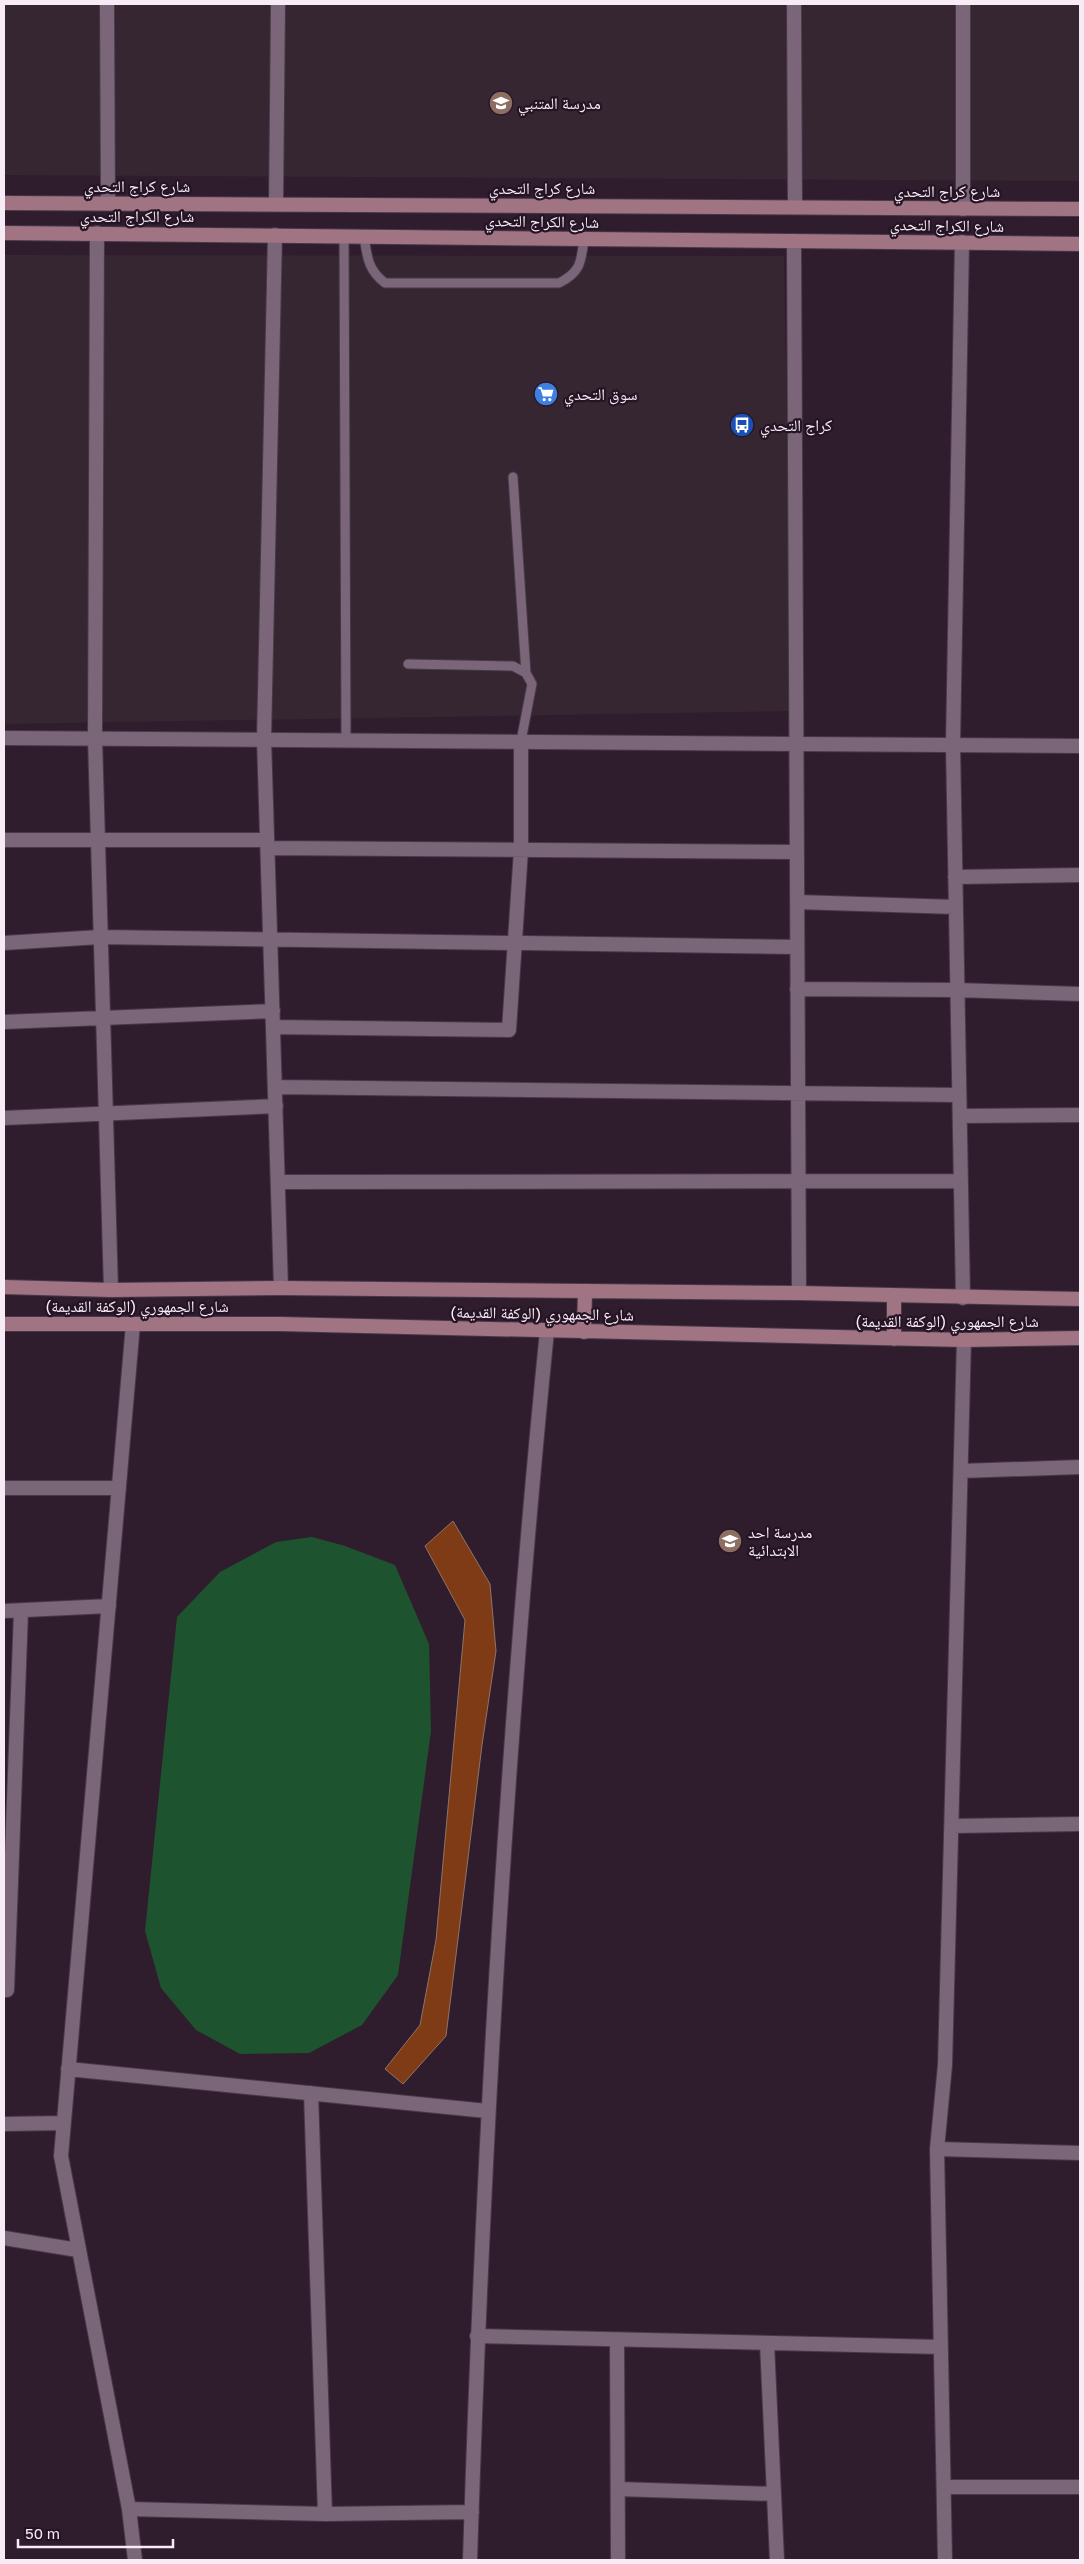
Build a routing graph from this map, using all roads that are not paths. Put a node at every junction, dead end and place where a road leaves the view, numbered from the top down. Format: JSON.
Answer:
{"nodes":[{"id":1,"x":107,"y":4,"type":"edge"},
{"id":2,"x":278,"y":4,"type":"edge"},
{"id":3,"x":794,"y":4,"type":"edge"},
{"id":4,"x":963,"y":4,"type":"edge"},
{"id":5,"x":4,"y":203,"type":"edge"},
{"id":6,"x":108,"y":203,"type":"junction"},
{"id":7,"x":276,"y":204,"type":"junction"},
{"id":8,"x":795,"y":207,"type":"junction"},
{"id":9,"x":963,"y":208,"type":"junction"},
{"id":10,"x":1080,"y":209,"type":"edge"},
{"id":11,"x":4,"y":233,"type":"edge"},
{"id":12,"x":97,"y":233,"type":"junction"},
{"id":13,"x":276,"y":235,"type":"junction"},
{"id":14,"x":344,"y":236,"type":"junction"},
{"id":15,"x":364,"y":236,"type":"junction"},
{"id":16,"x":584,"y":239,"type":"junction"},
{"id":17,"x":794,"y":240,"type":"junction"},
{"id":18,"x":962,"y":242,"type":"junction"},
{"id":19,"x":1080,"y":244,"type":"edge"},
{"id":20,"x":513,"y":477,"type":"dead end"},
{"id":21,"x":408,"y":664,"type":"dead end"},
{"id":22,"x":526,"y":673,"type":"junction"},
{"id":23,"x":4,"y":738,"type":"edge"},
{"id":24,"x":94,"y":738,"type":"junction"},
{"id":25,"x":346,"y":739,"type":"junction"},
{"id":26,"x":264,"y":740,"type":"junction"},
{"id":27,"x":521,"y":741,"type":"junction"},
{"id":28,"x":796,"y":743,"type":"junction"},
{"id":29,"x":953,"y":745,"type":"junction"},
{"id":30,"x":1080,"y":746,"type":"edge"},
{"id":31,"x":4,"y":840,"type":"edge"},
{"id":32,"x":97,"y":840,"type":"junction"},
{"id":33,"x":268,"y":844,"type":"junction"},
{"id":34,"x":521,"y":850,"type":"junction"},
{"id":35,"x":796,"y":852,"type":"junction"},
{"id":36,"x":1080,"y":875,"type":"edge"},
{"id":37,"x":955,"y":877,"type":"junction"},
{"id":38,"x":797,"y":902,"type":"junction"},
{"id":39,"x":956,"y":907,"type":"junction"},
{"id":40,"x":100,"y":937,"type":"junction"},
{"id":41,"x":270,"y":939,"type":"junction"},
{"id":42,"x":4,"y":943,"type":"edge"},
{"id":43,"x":516,"y":943,"type":"junction"},
{"id":44,"x":797,"y":947,"type":"junction"},
{"id":45,"x":797,"y":989,"type":"junction"},
{"id":46,"x":958,"y":990,"type":"junction"},
{"id":47,"x":1080,"y":994,"type":"edge"},
{"id":48,"x":273,"y":1011,"type":"junction"},
{"id":49,"x":102,"y":1018,"type":"junction"},
{"id":50,"x":4,"y":1022,"type":"edge"},
{"id":51,"x":273,"y":1027,"type":"junction"},
{"id":52,"x":275,"y":1087,"type":"junction"},
{"id":53,"x":798,"y":1091,"type":"junction"},
{"id":54,"x":958,"y":1095,"type":"junction"},
{"id":55,"x":276,"y":1106,"type":"junction"},
{"id":56,"x":104,"y":1112,"type":"junction"},
{"id":57,"x":960,"y":1116,"type":"junction"},
{"id":58,"x":1080,"y":1116,"type":"edge"},
{"id":59,"x":4,"y":1118,"type":"edge"},
{"id":60,"x":799,"y":1179,"type":"junction"},
{"id":61,"x":961,"y":1180,"type":"junction"},
{"id":62,"x":278,"y":1182,"type":"junction"},
{"id":63,"x":4,"y":1287,"type":"edge"},
{"id":64,"x":281,"y":1288,"type":"junction"},
{"id":65,"x":111,"y":1290,"type":"junction"},
{"id":66,"x":585,"y":1291,"type":"junction"},
{"id":67,"x":799,"y":1293,"type":"junction"},
{"id":68,"x":894,"y":1296,"type":"junction"},
{"id":69,"x":963,"y":1298,"type":"junction"},
{"id":70,"x":1080,"y":1299,"type":"edge"},
{"id":71,"x":4,"y":1324,"type":"edge"},
{"id":72,"x":133,"y":1324,"type":"junction"},
{"id":73,"x":547,"y":1331,"type":"junction"},
{"id":74,"x":584,"y":1332,"type":"junction"},
{"id":75,"x":1080,"y":1338,"type":"edge"},
{"id":76,"x":894,"y":1339,"type":"junction"},
{"id":77,"x":964,"y":1340,"type":"junction"},
{"id":78,"x":1080,"y":1467,"type":"edge"},
{"id":79,"x":961,"y":1471,"type":"junction"},
{"id":80,"x":4,"y":1488,"type":"edge"},
{"id":81,"x":119,"y":1488,"type":"junction"},
{"id":82,"x":109,"y":1606,"type":"junction"},
{"id":83,"x":4,"y":1611,"type":"edge"},
{"id":84,"x":21,"y":1611,"type":"junction"},
{"id":85,"x":10,"y":1744,"type":"edge"},
{"id":86,"x":1080,"y":1824,"type":"edge"},
{"id":87,"x":952,"y":1826,"type":"junction"},
{"id":88,"x":8,"y":1869,"type":"edge"},
{"id":89,"x":4,"y":1990,"type":"edge"},
{"id":90,"x":68,"y":2069,"type":"junction"},
{"id":91,"x":311,"y":2093,"type":"junction"},
{"id":92,"x":487,"y":2111,"type":"junction"},
{"id":93,"x":63,"y":2123,"type":"junction"},
{"id":94,"x":4,"y":2124,"type":"edge"},
{"id":95,"x":937,"y":2149,"type":"junction"},
{"id":96,"x":1080,"y":2153,"type":"edge"},
{"id":97,"x":4,"y":2238,"type":"edge"},
{"id":98,"x":78,"y":2250,"type":"junction"},
{"id":99,"x":477,"y":2336,"type":"junction"},
{"id":100,"x":617,"y":2340,"type":"junction"},
{"id":101,"x":767,"y":2343,"type":"junction"},
{"id":102,"x":941,"y":2347,"type":"junction"},
{"id":103,"x":944,"y":2487,"type":"junction"},
{"id":104,"x":1080,"y":2487,"type":"edge"},
{"id":105,"x":618,"y":2489,"type":"junction"},
{"id":106,"x":774,"y":2494,"type":"junction"},
{"id":107,"x":129,"y":2509,"type":"junction"},
{"id":108,"x":472,"y":2512,"type":"junction"},
{"id":109,"x":325,"y":2514,"type":"junction"},
{"id":110,"x":135,"y":2560,"type":"edge"},
{"id":111,"x":470,"y":2560,"type":"edge"},
{"id":112,"x":618,"y":2560,"type":"edge"},
{"id":113,"x":778,"y":2560,"type":"edge"},
{"id":114,"x":946,"y":2560,"type":"edge"}],
"edges":[{"from":1,"to":6,"type":"street"},
{"from":2,"to":7,"type":"street"},
{"from":3,"to":8,"type":"street"},
{"from":4,"to":9,"type":"street"},
{"from":5,"to":6,"type":"main road","name":"شارع كراج التحدي"},
{"from":6,"to":7,"type":"main road","name":"شارع كراج التحدي"},
{"from":7,"to":8,"type":"main road","name":"شارع كراج التحدي"},
{"from":8,"to":9,"type":"main road","name":"شارع كراج التحدي"},
{"from":9,"to":10,"type":"main road","name":"شارع كراج التحدي"},
{"from":11,"to":12,"type":"main road","name":"شارع الكراج التحدي"},
{"from":12,"to":13,"type":"main road","name":"شارع الكراج التحدي"},
{"from":12,"to":24,"type":"street"},
{"from":13,"to":14,"type":"main road","name":"شارع الكراج التحدي"},
{"from":13,"to":26,"type":"street"},
{"from":14,"to":15,"type":"main road","name":"شارع الكراج التحدي"},
{"from":14,"to":25,"type":"lane"},
{"from":15,"to":16,"type":"main road","name":"شارع الكراج التحدي"},
{"from":15,"to":16,"type":"lane"},
{"from":16,"to":17,"type":"main road","name":"شارع الكراج التحدي"},
{"from":17,"to":18,"type":"main road","name":"شارع الكراج التحدي"},
{"from":17,"to":28,"type":"street"},
{"from":18,"to":19,"type":"main road","name":"شارع الكراج التحدي"},
{"from":18,"to":29,"type":"street"},
{"from":20,"to":22,"type":"lane"},
{"from":21,"to":22,"type":"lane"},
{"from":22,"to":27,"type":"lane"},
{"from":23,"to":24,"type":"street"},
{"from":24,"to":26,"type":"street"},
{"from":24,"to":32,"type":"street"},
{"from":25,"to":26,"type":"street"},
{"from":25,"to":27,"type":"street"},
{"from":26,"to":33,"type":"street"},
{"from":27,"to":28,"type":"street"},
{"from":27,"to":34,"type":"street"},
{"from":28,"to":29,"type":"street"},
{"from":28,"to":35,"type":"street"},
{"from":29,"to":30,"type":"street"},
{"from":29,"to":37,"type":"street"},
{"from":31,"to":32,"type":"street"},
{"from":32,"to":33,"type":"street"},
{"from":32,"to":40,"type":"street"},
{"from":33,"to":34,"type":"street"},
{"from":33,"to":41,"type":"street"},
{"from":34,"to":35,"type":"street"},
{"from":34,"to":43,"type":"street"},
{"from":35,"to":38,"type":"street"},
{"from":36,"to":37,"type":"street"},
{"from":37,"to":39,"type":"street"},
{"from":38,"to":39,"type":"street"},
{"from":38,"to":44,"type":"street"},
{"from":39,"to":46,"type":"street"},
{"from":40,"to":41,"type":"street"},
{"from":40,"to":42,"type":"street"},
{"from":40,"to":49,"type":"street"},
{"from":41,"to":43,"type":"street"},
{"from":41,"to":48,"type":"street"},
{"from":43,"to":44,"type":"street"},
{"from":43,"to":51,"type":"street"},
{"from":44,"to":45,"type":"street"},
{"from":45,"to":46,"type":"street"},
{"from":45,"to":53,"type":"street"},
{"from":46,"to":47,"type":"street"},
{"from":46,"to":54,"type":"street"},
{"from":48,"to":49,"type":"street"},
{"from":48,"to":51,"type":"street"},
{"from":49,"to":50,"type":"street"},
{"from":49,"to":56,"type":"street"},
{"from":51,"to":52,"type":"street"},
{"from":52,"to":53,"type":"street"},
{"from":52,"to":55,"type":"street"},
{"from":53,"to":54,"type":"street"},
{"from":53,"to":60,"type":"street"},
{"from":54,"to":57,"type":"street"},
{"from":55,"to":56,"type":"street"},
{"from":55,"to":62,"type":"street"},
{"from":56,"to":59,"type":"street"},
{"from":56,"to":65,"type":"street"},
{"from":57,"to":58,"type":"street"},
{"from":57,"to":61,"type":"street"},
{"from":60,"to":61,"type":"street"},
{"from":60,"to":62,"type":"street"},
{"from":60,"to":67,"type":"street"},
{"from":61,"to":69,"type":"street"},
{"from":62,"to":64,"type":"street"},
{"from":63,"to":65,"type":"main road","name":"شارع الجمهوري (الوكفة القديمة)"},
{"from":64,"to":65,"type":"main road","name":"شارع الجمهوري (الوكفة القديمة)"},
{"from":64,"to":66,"type":"main road","name":"شارع الجمهوري (الوكفة القديمة)"},
{"from":66,"to":67,"type":"main road","name":"شارع الجمهوري (الوكفة القديمة)"},
{"from":66,"to":74,"type":"main road"},
{"from":67,"to":68,"type":"main road","name":"شارع الجمهوري (الوكفة القديمة)"},
{"from":68,"to":69,"type":"main road","name":"شارع الجمهوري (الوكفة القديمة)"},
{"from":68,"to":76,"type":"main road"},
{"from":69,"to":70,"type":"main road","name":"شارع الجمهوري (الوكفة القديمة)"},
{"from":71,"to":72,"type":"main road","name":"شارع الجمهوري (الوكفة القديمة)"},
{"from":72,"to":73,"type":"main road","name":"شارع الجمهوري (الوكفة القديمة)"},
{"from":72,"to":81,"type":"street"},
{"from":73,"to":74,"type":"main road","name":"شارع الجمهوري (الوكفة القديمة)"},
{"from":73,"to":92,"type":"street"},
{"from":74,"to":76,"type":"main road","name":"شارع الجمهوري (الوكفة القديمة)"},
{"from":75,"to":77,"type":"main road","name":"شارع الجمهوري (الوكفة القديمة)"},
{"from":76,"to":77,"type":"main road","name":"شارع الجمهوري (الوكفة القديمة)"},
{"from":77,"to":79,"type":"street"},
{"from":78,"to":79,"type":"street"},
{"from":79,"to":87,"type":"street"},
{"from":80,"to":81,"type":"street"},
{"from":81,"to":82,"type":"street"},
{"from":82,"to":84,"type":"street"},
{"from":82,"to":90,"type":"street"},
{"from":83,"to":84,"type":"street"},
{"from":84,"to":85,"type":"street"},
{"from":85,"to":88,"type":"street"},
{"from":86,"to":87,"type":"street"},
{"from":87,"to":95,"type":"street"},
{"from":88,"to":89,"type":"street"},
{"from":90,"to":91,"type":"street"},
{"from":90,"to":93,"type":"street"},
{"from":91,"to":92,"type":"street"},
{"from":91,"to":109,"type":"street"},
{"from":92,"to":99,"type":"street"},
{"from":93,"to":94,"type":"street"},
{"from":93,"to":98,"type":"street"},
{"from":95,"to":96,"type":"street"},
{"from":95,"to":102,"type":"street"},
{"from":97,"to":98,"type":"street"},
{"from":98,"to":107,"type":"street"},
{"from":99,"to":100,"type":"street"},
{"from":99,"to":108,"type":"street"},
{"from":100,"to":101,"type":"street"},
{"from":100,"to":105,"type":"street"},
{"from":101,"to":102,"type":"street"},
{"from":101,"to":106,"type":"street"},
{"from":102,"to":103,"type":"street"},
{"from":103,"to":104,"type":"street"},
{"from":103,"to":114,"type":"street"},
{"from":105,"to":106,"type":"street"},
{"from":105,"to":112,"type":"street"},
{"from":106,"to":113,"type":"street"},
{"from":107,"to":109,"type":"street"},
{"from":107,"to":110,"type":"street"},
{"from":108,"to":109,"type":"street"},
{"from":108,"to":111,"type":"street"}]}
